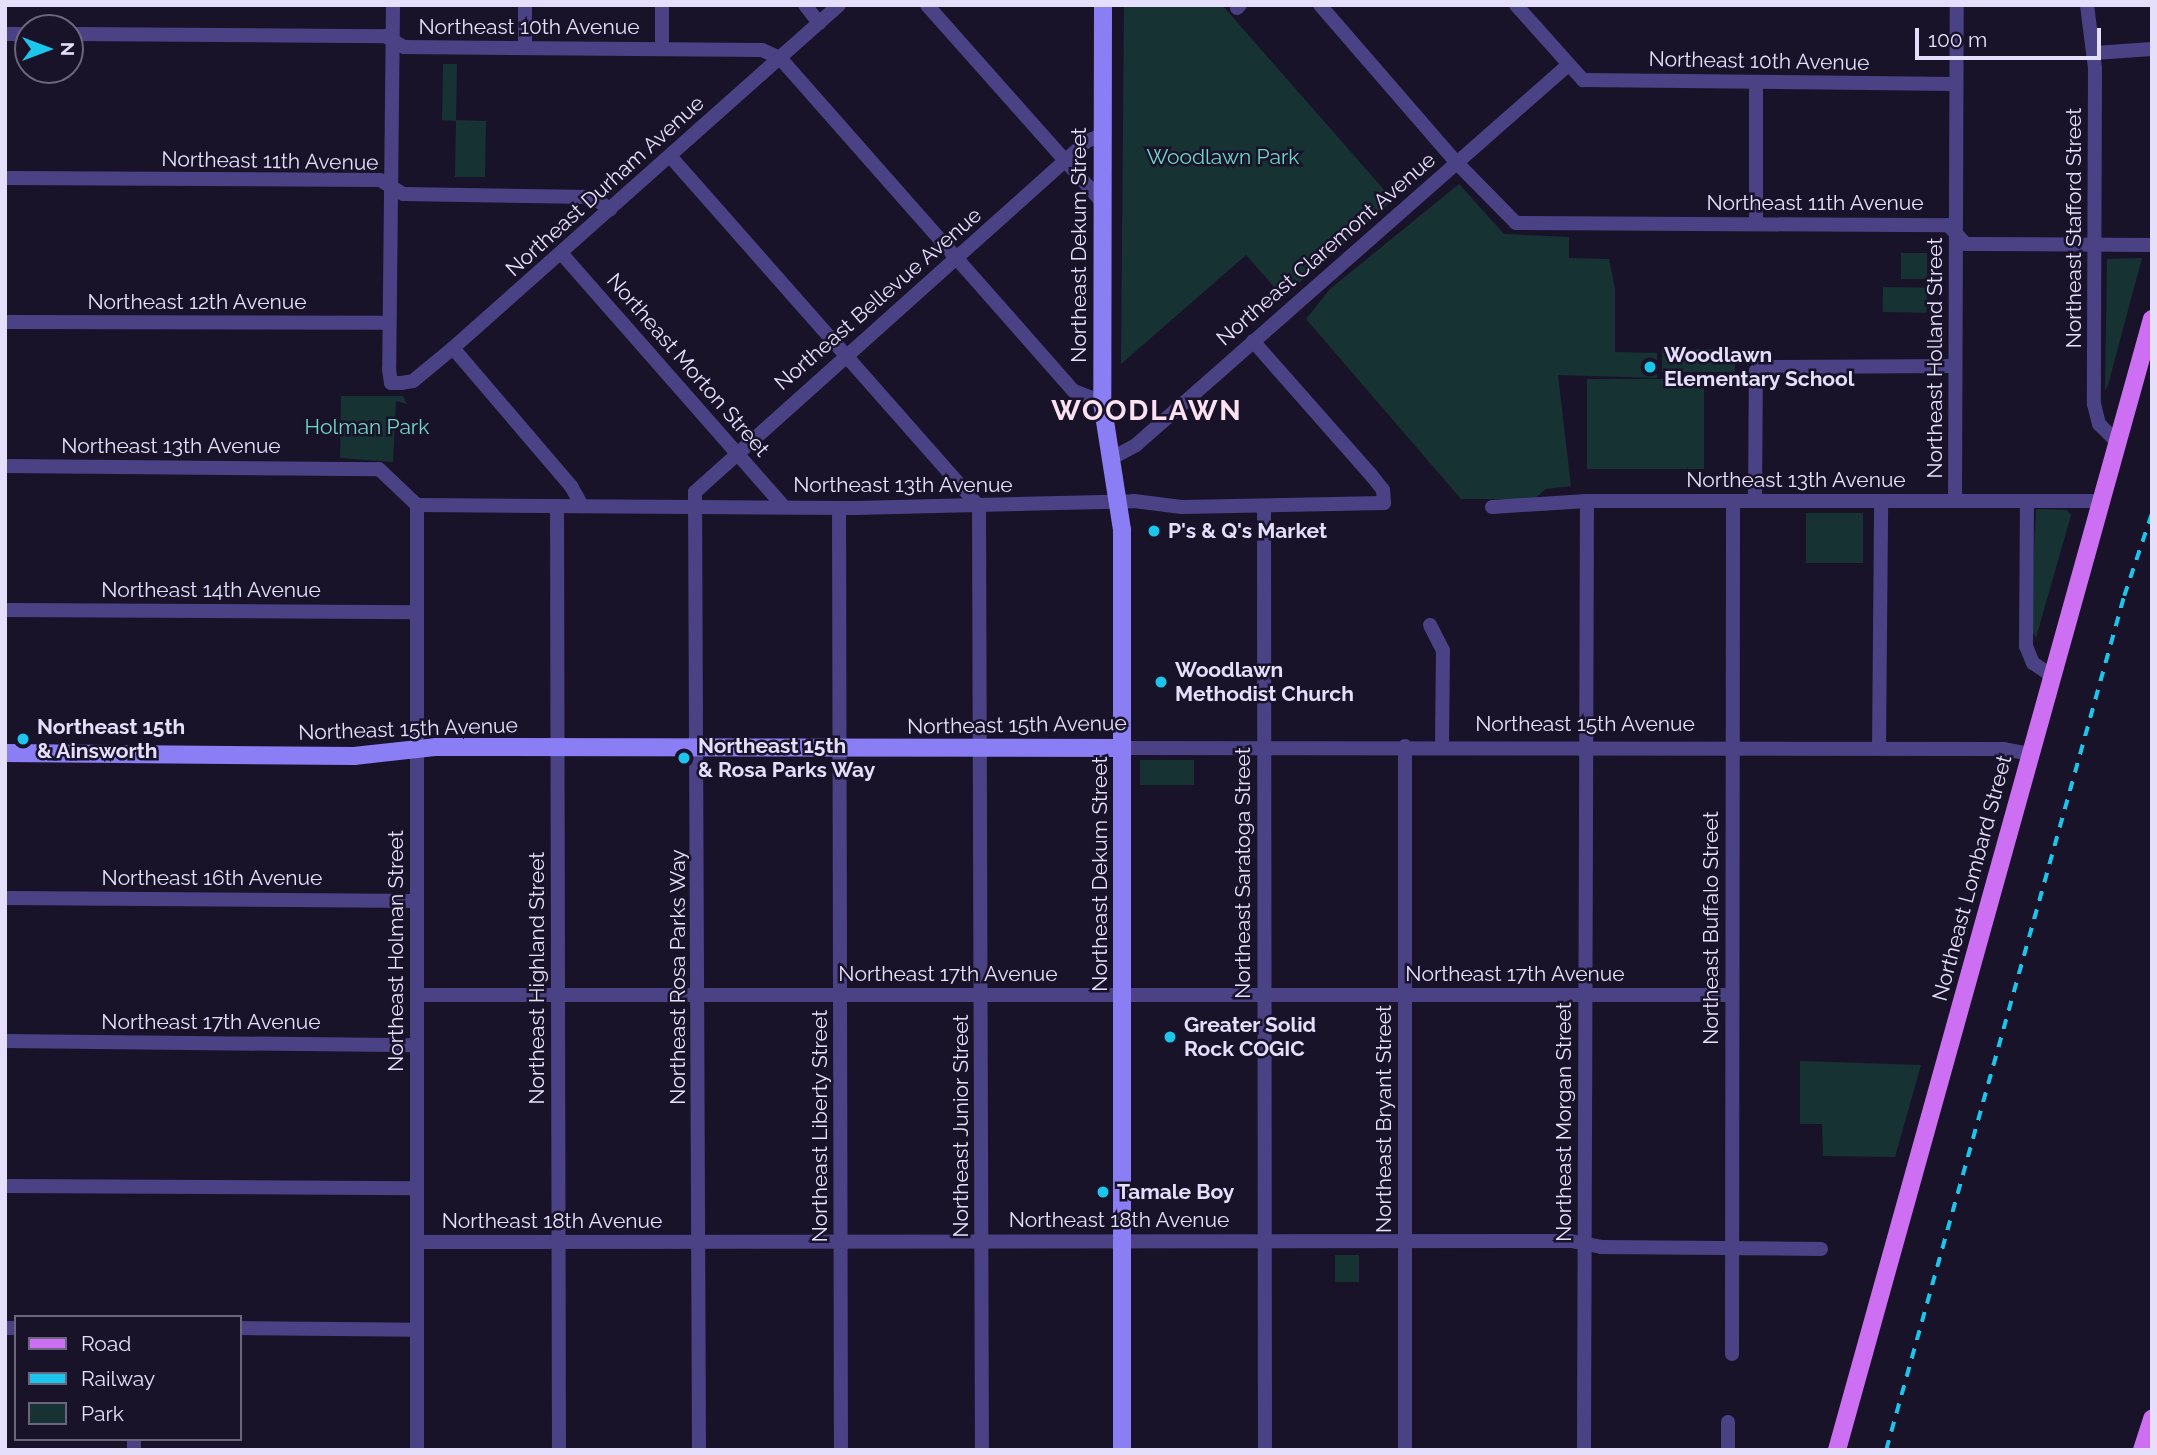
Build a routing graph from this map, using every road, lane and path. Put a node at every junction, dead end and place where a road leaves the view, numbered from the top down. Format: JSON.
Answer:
{"nodes":[{"id":1,"x":393,"y":5,"type":"edge"},
{"id":2,"x":525,"y":5,"type":"edge"},
{"id":3,"x":662,"y":5,"type":"edge"},
{"id":4,"x":805,"y":5,"type":"edge"},
{"id":5,"x":839,"y":5,"type":"edge"},
{"id":6,"x":927,"y":5,"type":"edge"},
{"id":7,"x":1103,"y":5,"type":"edge"},
{"id":8,"x":1320,"y":5,"type":"edge"},
{"id":9,"x":1516,"y":5,"type":"edge"},
{"id":10,"x":1957,"y":5,"type":"edge"},
{"id":11,"x":2087,"y":5,"type":"edge"},
{"id":12,"x":819,"y":23,"type":"junction"},
{"id":13,"x":84,"y":34,"type":"edge"},
{"id":14,"x":393,"y":40,"type":"junction"},
{"id":15,"x":525,"y":48,"type":"junction"},
{"id":16,"x":662,"y":48,"type":"junction"},
{"id":17,"x":2152,"y":49,"type":"edge"},
{"id":18,"x":2095,"y":53,"type":"junction"},
{"id":19,"x":780,"y":58,"type":"junction"},
{"id":20,"x":1567,"y":66,"type":"junction"},
{"id":21,"x":1756,"y":83,"type":"junction"},
{"id":22,"x":1956,"y":84,"type":"junction"},
{"id":23,"x":1102,"y":135,"type":"junction"},
{"id":24,"x":670,"y":156,"type":"junction"},
{"id":25,"x":1065,"y":162,"type":"junction"},
{"id":26,"x":1457,"y":163,"type":"junction"},
{"id":27,"x":5,"y":178,"type":"edge"},
{"id":28,"x":391,"y":187,"type":"junction"},
{"id":29,"x":1101,"y":201,"type":"junction"},
{"id":30,"x":610,"y":209,"type":"junction"},
{"id":31,"x":1756,"y":224,"type":"junction"},
{"id":32,"x":1956,"y":233,"type":"junction"},
{"id":33,"x":2095,"y":245,"type":"junction"},
{"id":34,"x":2152,"y":245,"type":"edge"},
{"id":35,"x":561,"y":253,"type":"junction"},
{"id":36,"x":956,"y":258,"type":"junction"},
{"id":37,"x":2152,"y":319,"type":"edge"},
{"id":38,"x":5,"y":322,"type":"edge"},
{"id":39,"x":389,"y":323,"type":"junction"},
{"id":40,"x":1253,"y":341,"type":"junction"},
{"id":41,"x":453,"y":348,"type":"junction"},
{"id":42,"x":846,"y":355,"type":"junction"},
{"id":43,"x":1955,"y":366,"type":"junction"},
{"id":44,"x":1102,"y":402,"type":"junction"},
{"id":45,"x":2118,"y":443,"type":"junction"},
{"id":46,"x":736,"y":452,"type":"junction"},
{"id":47,"x":1110,"y":459,"type":"junction"},
{"id":48,"x":5,"y":466,"type":"edge"},
{"id":49,"x":1587,"y":501,"type":"junction"},
{"id":50,"x":1733,"y":501,"type":"junction"},
{"id":51,"x":1755,"y":501,"type":"junction"},
{"id":52,"x":1881,"y":501,"type":"junction"},
{"id":53,"x":1955,"y":501,"type":"junction"},
{"id":54,"x":2027,"y":501,"type":"junction"},
{"id":55,"x":2101,"y":501,"type":"junction"},
{"id":56,"x":1117,"y":502,"type":"junction"},
{"id":57,"x":695,"y":504,"type":"junction"},
{"id":58,"x":417,"y":505,"type":"junction"},
{"id":59,"x":782,"y":505,"type":"junction"},
{"id":60,"x":557,"y":506,"type":"junction"},
{"id":61,"x":582,"y":506,"type":"junction"},
{"id":62,"x":1264,"y":507,"type":"junction"},
{"id":63,"x":1492,"y":507,"type":"dead end"},
{"id":64,"x":839,"y":508,"type":"junction"},
{"id":65,"x":979,"y":508,"type":"junction"},
{"id":66,"x":5,"y":610,"type":"edge"},
{"id":67,"x":417,"y":612,"type":"junction"},
{"id":68,"x":1430,"y":625,"type":"dead end"},
{"id":69,"x":2052,"y":677,"type":"junction"},
{"id":70,"x":1443,"y":746,"type":"junction"},
{"id":71,"x":1122,"y":747,"type":"junction"},
{"id":72,"x":1264,"y":747,"type":"junction"},
{"id":73,"x":1405,"y":747,"type":"junction"},
{"id":74,"x":1585,"y":747,"type":"junction"},
{"id":75,"x":1733,"y":747,"type":"junction"},
{"id":76,"x":1879,"y":748,"type":"junction"},
{"id":77,"x":417,"y":749,"type":"junction"},
{"id":78,"x":557,"y":749,"type":"junction"},
{"id":79,"x":699,"y":749,"type":"junction"},
{"id":80,"x":840,"y":749,"type":"junction"},
{"id":81,"x":981,"y":749,"type":"junction"},
{"id":82,"x":5,"y":754,"type":"edge"},
{"id":83,"x":2030,"y":754,"type":"junction"},
{"id":84,"x":5,"y":898,"type":"edge"},
{"id":85,"x":417,"y":901,"type":"junction"},
{"id":86,"x":558,"y":994,"type":"junction"},
{"id":87,"x":841,"y":994,"type":"junction"},
{"id":88,"x":1264,"y":994,"type":"junction"},
{"id":89,"x":417,"y":995,"type":"junction"},
{"id":90,"x":699,"y":995,"type":"junction"},
{"id":91,"x":982,"y":995,"type":"junction"},
{"id":92,"x":1122,"y":995,"type":"junction"},
{"id":93,"x":1404,"y":995,"type":"junction"},
{"id":94,"x":1585,"y":995,"type":"junction"},
{"id":95,"x":1732,"y":995,"type":"junction"},
{"id":96,"x":5,"y":1041,"type":"edge"},
{"id":97,"x":417,"y":1045,"type":"junction"},
{"id":98,"x":5,"y":1186,"type":"edge"},
{"id":99,"x":417,"y":1188,"type":"junction"},
{"id":100,"x":699,"y":1241,"type":"junction"},
{"id":101,"x":982,"y":1241,"type":"junction"},
{"id":102,"x":1122,"y":1241,"type":"junction"},
{"id":103,"x":1264,"y":1241,"type":"junction"},
{"id":104,"x":1405,"y":1241,"type":"junction"},
{"id":105,"x":417,"y":1242,"type":"junction"},
{"id":106,"x":558,"y":1242,"type":"junction"},
{"id":107,"x":841,"y":1242,"type":"junction"},
{"id":108,"x":1584,"y":1244,"type":"junction"},
{"id":109,"x":1731,"y":1248,"type":"junction"},
{"id":110,"x":1821,"y":1249,"type":"dead end"},
{"id":111,"x":242,"y":1328,"type":"edge"},
{"id":112,"x":417,"y":1330,"type":"junction"},
{"id":113,"x":1732,"y":1354,"type":"dead end"},
{"id":114,"x":2152,"y":1419,"type":"edge"},
{"id":115,"x":1728,"y":1422,"type":"dead end"},
{"id":116,"x":417,"y":1450,"type":"edge"},
{"id":117,"x":559,"y":1450,"type":"edge"},
{"id":118,"x":699,"y":1450,"type":"edge"},
{"id":119,"x":841,"y":1450,"type":"edge"},
{"id":120,"x":982,"y":1450,"type":"edge"},
{"id":121,"x":1122,"y":1450,"type":"edge"},
{"id":122,"x":1265,"y":1450,"type":"edge"},
{"id":123,"x":1405,"y":1450,"type":"edge"},
{"id":124,"x":1584,"y":1450,"type":"edge"},
{"id":125,"x":1728,"y":1450,"type":"edge"},
{"id":126,"x":1837,"y":1450,"type":"edge"},
{"id":127,"x":2142,"y":1450,"type":"edge"}],
"edges":[{"from":1,"to":14,"type":"street"},
{"from":2,"to":15,"type":"street"},
{"from":3,"to":16,"type":"street"},
{"from":4,"to":12,"type":"street"},
{"from":5,"to":12,"type":"street","name":"Northeast Durham Avenue"},
{"from":6,"to":25,"type":"street"},
{"from":7,"to":23,"type":"street","name":"Northeast Dekum Street"},
{"from":8,"to":26,"type":"street"},
{"from":9,"to":20,"type":"street"},
{"from":10,"to":22,"type":"street","name":"Northeast Holland Street"},
{"from":11,"to":18,"type":"street","name":"Northeast Stafford Street"},
{"from":12,"to":19,"type":"street","name":"Northeast Durham Avenue"},
{"from":13,"to":14,"type":"street","name":"Northeast 10th Avenue"},
{"from":14,"to":15,"type":"street","name":"Northeast 10th Avenue"},
{"from":14,"to":28,"type":"street"},
{"from":15,"to":16,"type":"street","name":"Northeast 10th Avenue"},
{"from":16,"to":19,"type":"street","name":"Northeast 10th Avenue"},
{"from":17,"to":18,"type":"street"},
{"from":18,"to":33,"type":"street","name":"Northeast Stafford Street"},
{"from":19,"to":24,"type":"street","name":"Northeast Durham Avenue"},
{"from":19,"to":36,"type":"street"},
{"from":20,"to":21,"type":"street","name":"Northeast 10th Avenue"},
{"from":20,"to":26,"type":"street","name":"Northeast Claremont Avenue"},
{"from":21,"to":22,"type":"street","name":"Northeast 10th Avenue"},
{"from":21,"to":31,"type":"street"},
{"from":22,"to":32,"type":"street","name":"Northeast Holland Street"},
{"from":23,"to":25,"type":"street","name":"Northeast Bellevue Avenue"},
{"from":23,"to":29,"type":"street","name":"Northeast Dekum Street"},
{"from":24,"to":30,"type":"street","name":"Northeast Durham Avenue"},
{"from":24,"to":42,"type":"street"},
{"from":25,"to":29,"type":"street"},
{"from":25,"to":36,"type":"street","name":"Northeast Bellevue Avenue"},
{"from":26,"to":31,"type":"street","name":"Northeast 11th Avenue"},
{"from":26,"to":40,"type":"street","name":"Northeast Claremont Avenue"},
{"from":27,"to":28,"type":"street","name":"Northeast 11th Avenue"},
{"from":28,"to":30,"type":"street","name":"Northeast 11th Avenue"},
{"from":28,"to":39,"type":"street"},
{"from":29,"to":44,"type":"street","name":"Northeast Dekum Street"},
{"from":30,"to":35,"type":"street","name":"Northeast Durham Avenue"},
{"from":31,"to":32,"type":"street","name":"Northeast 11th Avenue"},
{"from":32,"to":33,"type":"street","name":"Northeast 11th Avenue"},
{"from":32,"to":43,"type":"street","name":"Northeast Holland Street"},
{"from":33,"to":34,"type":"street","name":"Northeast 11th Avenue"},
{"from":33,"to":45,"type":"street","name":"Northeast Stafford Street"},
{"from":35,"to":41,"type":"street","name":"Northeast Durham Avenue"},
{"from":35,"to":46,"type":"street","name":"Northeast Morton Street"},
{"from":36,"to":42,"type":"street","name":"Northeast Bellevue Avenue"},
{"from":36,"to":44,"type":"street"},
{"from":37,"to":45,"type":"main road","name":"Northeast Lombard Street"},
{"from":38,"to":39,"type":"street","name":"Northeast 12th Avenue"},
{"from":39,"to":41,"type":"street","name":"Northeast Durham Avenue"},
{"from":40,"to":47,"type":"street","name":"Northeast Claremont Avenue"},
{"from":40,"to":62,"type":"street","name":"Northeast 13th Avenue"},
{"from":41,"to":61,"type":"street"},
{"from":42,"to":46,"type":"street","name":"Northeast Bellevue Avenue"},
{"from":42,"to":65,"type":"street"},
{"from":43,"to":51,"type":"street"},
{"from":43,"to":53,"type":"street","name":"Northeast Holland Street"},
{"from":44,"to":47,"type":"street","name":"Northeast Dekum Street"},
{"from":45,"to":55,"type":"main road","name":"Northeast Lombard Street"},
{"from":46,"to":57,"type":"street","name":"Northeast Bellevue Avenue"},
{"from":46,"to":59,"type":"street","name":"Northeast Morton Street"},
{"from":47,"to":56,"type":"street","name":"Northeast Dekum Street"},
{"from":48,"to":58,"type":"street","name":"Northeast 13th Avenue"},
{"from":49,"to":50,"type":"street","name":"Northeast 13th Avenue"},
{"from":49,"to":63,"type":"street","name":"Northeast 13th Avenue"},
{"from":49,"to":74,"type":"street","name":"Northeast Morgan Street"},
{"from":50,"to":51,"type":"street","name":"Northeast 13th Avenue"},
{"from":50,"to":75,"type":"street","name":"Northeast Buffalo Street"},
{"from":51,"to":52,"type":"street","name":"Northeast 13th Avenue"},
{"from":52,"to":53,"type":"street","name":"Northeast 13th Avenue"},
{"from":52,"to":76,"type":"street"},
{"from":53,"to":54,"type":"street","name":"Northeast 13th Avenue"},
{"from":54,"to":55,"type":"street","name":"Northeast 13th Avenue"},
{"from":54,"to":69,"type":"street"},
{"from":55,"to":69,"type":"main road","name":"Northeast Lombard Street"},
{"from":56,"to":62,"type":"street","name":"Northeast 13th Avenue"},
{"from":56,"to":65,"type":"street","name":"Northeast 13th Avenue"},
{"from":56,"to":71,"type":"street","name":"Northeast Dekum Street"},
{"from":57,"to":59,"type":"street","name":"Northeast 13th Avenue"},
{"from":57,"to":61,"type":"street","name":"Northeast 13th Avenue"},
{"from":57,"to":79,"type":"street","name":"Northeast Rosa Parks Way"},
{"from":58,"to":60,"type":"street","name":"Northeast 13th Avenue"},
{"from":58,"to":67,"type":"street","name":"Northeast Holman Street"},
{"from":59,"to":64,"type":"street","name":"Northeast 13th Avenue"},
{"from":60,"to":61,"type":"street","name":"Northeast 13th Avenue"},
{"from":60,"to":78,"type":"street","name":"Northeast Highland Street"},
{"from":62,"to":72,"type":"street","name":"Northeast Saratoga Street"},
{"from":64,"to":65,"type":"street","name":"Northeast 13th Avenue"},
{"from":64,"to":80,"type":"street","name":"Northeast Liberty Street"},
{"from":65,"to":81,"type":"street","name":"Northeast Junior Street"},
{"from":66,"to":67,"type":"street","name":"Northeast 14th Avenue"},
{"from":67,"to":77,"type":"street","name":"Northeast Holman Street"},
{"from":68,"to":70,"type":"street"},
{"from":69,"to":83,"type":"main road","name":"Northeast Lombard Street"},
{"from":70,"to":73,"type":"street","name":"Northeast 15th Avenue"},
{"from":70,"to":74,"type":"street","name":"Northeast 15th Avenue"},
{"from":71,"to":72,"type":"street","name":"Northeast 15th Avenue"},
{"from":71,"to":81,"type":"street","name":"Northeast 15th Avenue"},
{"from":71,"to":92,"type":"street","name":"Northeast Dekum Street"},
{"from":72,"to":73,"type":"street","name":"Northeast 15th Avenue"},
{"from":72,"to":88,"type":"street","name":"Northeast Saratoga Street"},
{"from":73,"to":93,"type":"street","name":"Northeast Bryant Street"},
{"from":74,"to":75,"type":"street","name":"Northeast 15th Avenue"},
{"from":74,"to":94,"type":"street","name":"Northeast Morgan Street"},
{"from":75,"to":76,"type":"street","name":"Northeast 15th Avenue"},
{"from":75,"to":95,"type":"street","name":"Northeast Buffalo Street"},
{"from":76,"to":83,"type":"street","name":"Northeast 15th Avenue"},
{"from":77,"to":78,"type":"street","name":"Northeast 15th Avenue"},
{"from":77,"to":82,"type":"street","name":"Northeast 15th Avenue"},
{"from":77,"to":85,"type":"street","name":"Northeast Holman Street"},
{"from":78,"to":79,"type":"street","name":"Northeast 15th Avenue"},
{"from":78,"to":86,"type":"street","name":"Northeast Highland Street"},
{"from":79,"to":80,"type":"street","name":"Northeast 15th Avenue"},
{"from":79,"to":90,"type":"street","name":"Northeast Rosa Parks Way"},
{"from":80,"to":81,"type":"street","name":"Northeast 15th Avenue"},
{"from":80,"to":87,"type":"street","name":"Northeast Liberty Street"},
{"from":81,"to":91,"type":"street","name":"Northeast Junior Street"},
{"from":83,"to":126,"type":"main road","name":"Northeast Lombard Street"},
{"from":84,"to":85,"type":"street","name":"Northeast 16th Avenue"},
{"from":85,"to":89,"type":"street","name":"Northeast Holman Street"},
{"from":86,"to":89,"type":"street","name":"Northeast 17th Avenue"},
{"from":86,"to":90,"type":"street","name":"Northeast 17th Avenue"},
{"from":86,"to":106,"type":"street","name":"Northeast Highland Street"},
{"from":87,"to":90,"type":"street","name":"Northeast 17th Avenue"},
{"from":87,"to":91,"type":"street","name":"Northeast 17th Avenue"},
{"from":87,"to":107,"type":"street","name":"Northeast Liberty Street"},
{"from":88,"to":92,"type":"street","name":"Northeast 17th Avenue"},
{"from":88,"to":93,"type":"street","name":"Northeast 17th Avenue"},
{"from":88,"to":103,"type":"street","name":"Northeast Saratoga Street"},
{"from":89,"to":97,"type":"street","name":"Northeast Holman Street"},
{"from":90,"to":100,"type":"street","name":"Northeast Rosa Parks Way"},
{"from":91,"to":92,"type":"street","name":"Northeast 17th Avenue"},
{"from":91,"to":101,"type":"street","name":"Northeast Junior Street"},
{"from":92,"to":102,"type":"street","name":"Northeast Dekum Street"},
{"from":93,"to":94,"type":"street","name":"Northeast 17th Avenue"},
{"from":93,"to":104,"type":"street","name":"Northeast Bryant Street"},
{"from":94,"to":95,"type":"street","name":"Northeast 17th Avenue"},
{"from":94,"to":108,"type":"street","name":"Northeast Morgan Street"},
{"from":95,"to":109,"type":"street","name":"Northeast Buffalo Street"},
{"from":96,"to":97,"type":"street","name":"Northeast 17th Avenue"},
{"from":97,"to":99,"type":"street","name":"Northeast Holman Street"},
{"from":98,"to":99,"type":"street"},
{"from":99,"to":105,"type":"street","name":"Northeast Holman Street"},
{"from":100,"to":106,"type":"street","name":"Northeast 18th Avenue"},
{"from":100,"to":107,"type":"street","name":"Northeast 18th Avenue"},
{"from":100,"to":118,"type":"street","name":"Northeast Rosa Parks Way"},
{"from":101,"to":102,"type":"street","name":"Northeast 18th Avenue"},
{"from":101,"to":107,"type":"street","name":"Northeast 18th Avenue"},
{"from":101,"to":120,"type":"street","name":"Northeast Junior Street"},
{"from":102,"to":103,"type":"street","name":"Northeast 18th Avenue"},
{"from":102,"to":121,"type":"street","name":"Northeast Dekum Street"},
{"from":103,"to":104,"type":"street","name":"Northeast 18th Avenue"},
{"from":103,"to":122,"type":"street","name":"Northeast Saratoga Street"},
{"from":104,"to":108,"type":"street","name":"Northeast 18th Avenue"},
{"from":104,"to":123,"type":"street","name":"Northeast Bryant Street"},
{"from":105,"to":106,"type":"street","name":"Northeast 18th Avenue"},
{"from":105,"to":112,"type":"street","name":"Northeast Holman Street"},
{"from":106,"to":117,"type":"street","name":"Northeast Highland Street"},
{"from":107,"to":119,"type":"street","name":"Northeast Liberty Street"},
{"from":108,"to":109,"type":"street","name":"Northeast 18th Avenue"},
{"from":108,"to":124,"type":"street","name":"Northeast Morgan Street"},
{"from":109,"to":110,"type":"street","name":"Northeast 18th Avenue"},
{"from":109,"to":113,"type":"street","name":"Northeast Buffalo Street"},
{"from":111,"to":112,"type":"street"},
{"from":112,"to":116,"type":"street","name":"Northeast Holman Street"},
{"from":114,"to":127,"type":"main road"},
{"from":115,"to":125,"type":"street"}]}
